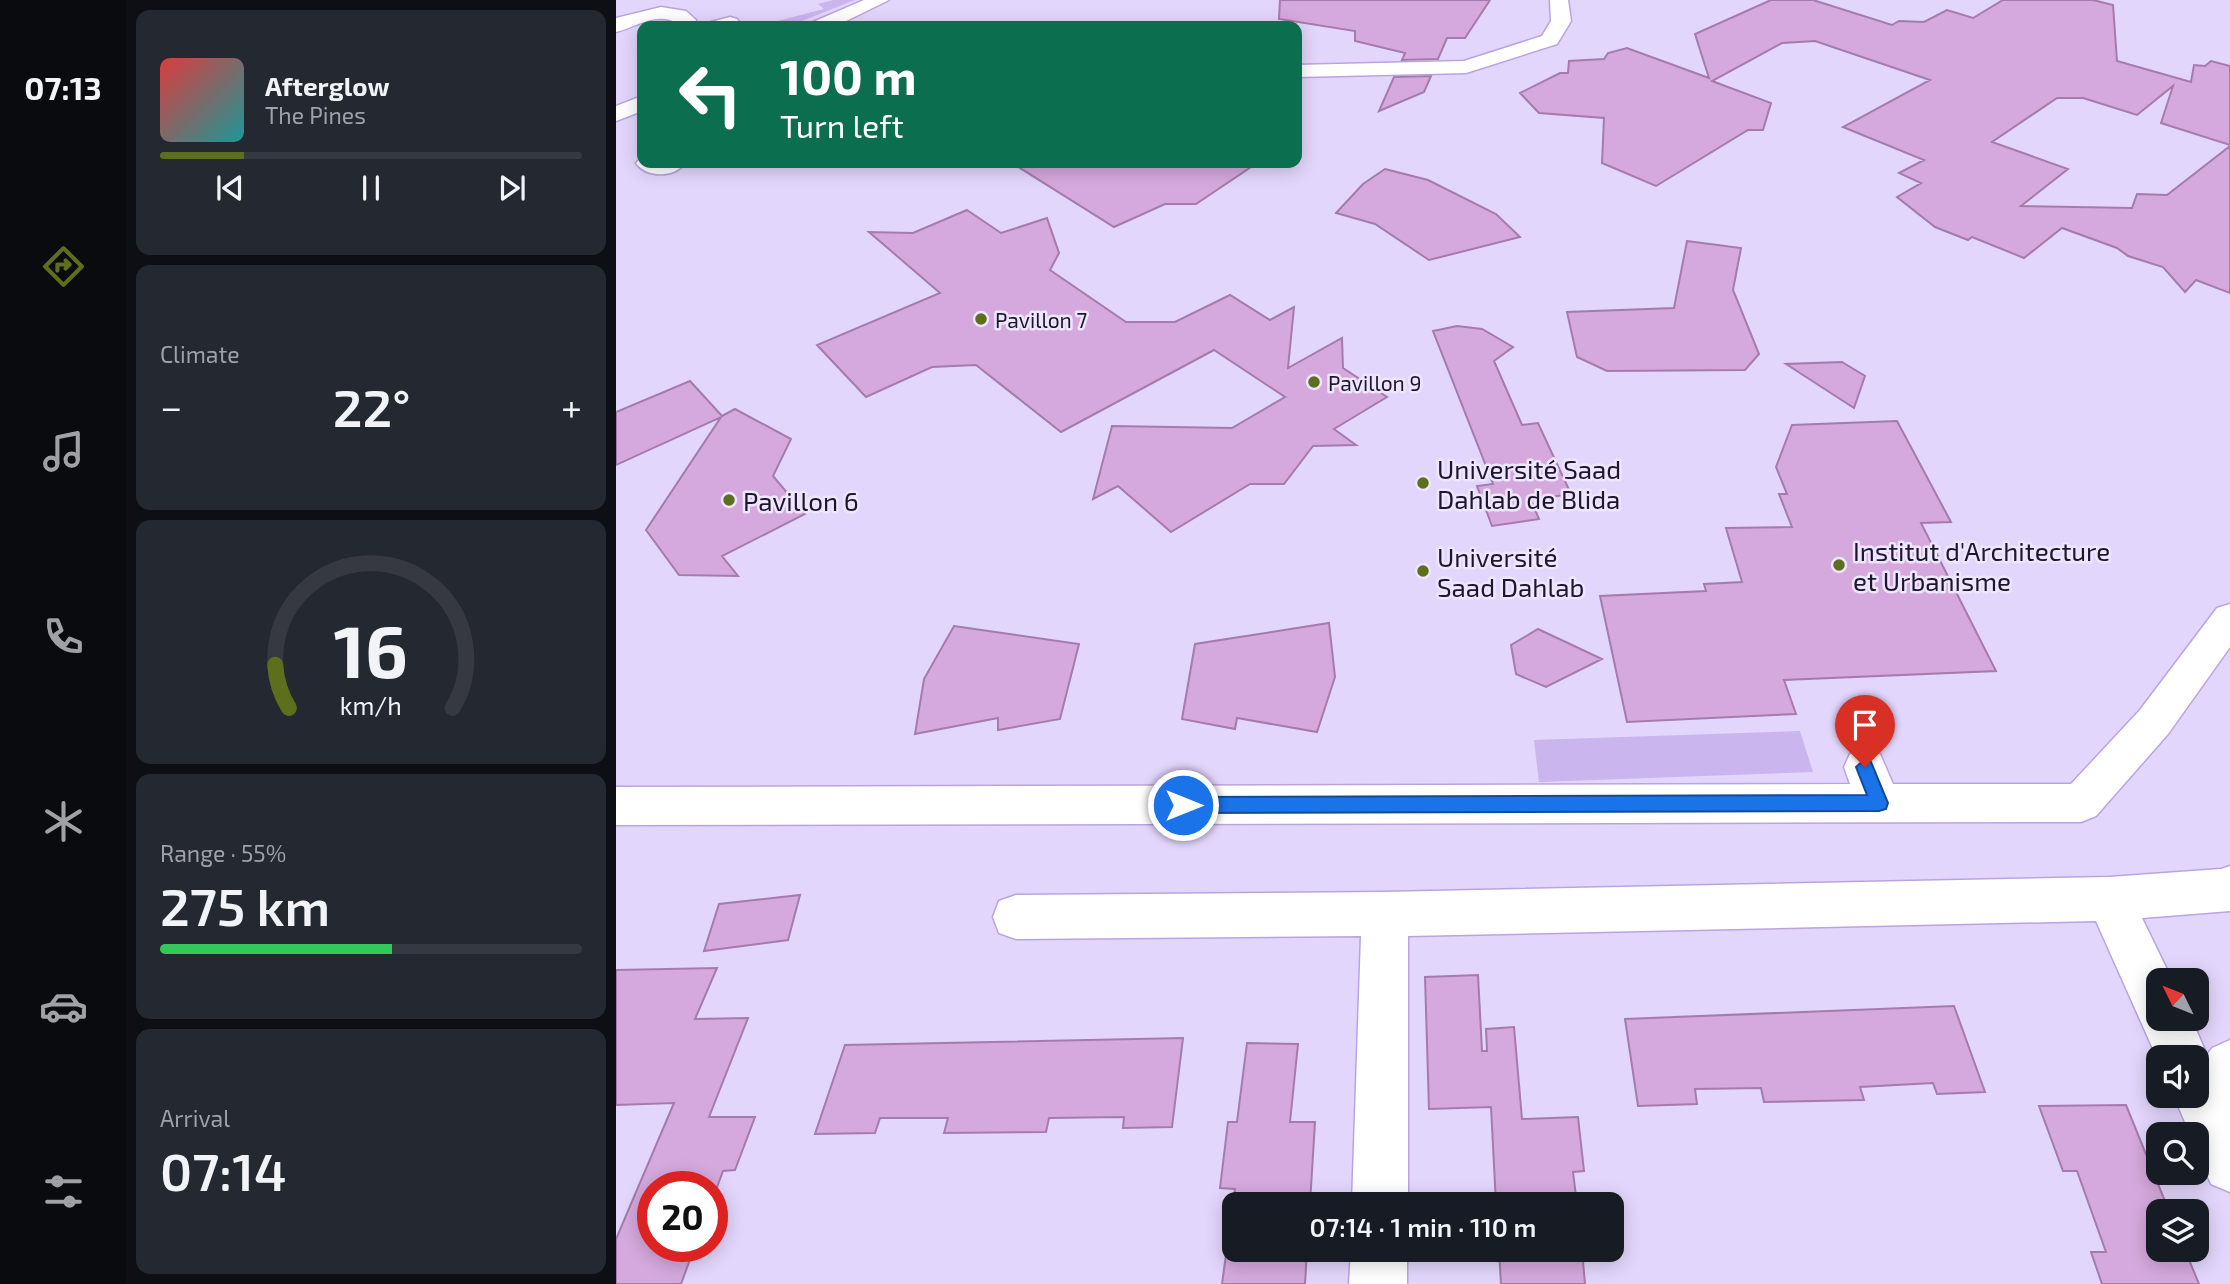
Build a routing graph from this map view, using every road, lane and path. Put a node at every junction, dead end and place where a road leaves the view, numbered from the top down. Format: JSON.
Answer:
{"nodes":[{"id":1,"x":880,"y":0,"type":"edge"},
{"id":2,"x":1559,"y":0,"type":"edge"},
{"id":3,"x":684,"y":21,"type":"edge"},
{"id":4,"x":832,"y":21,"type":"edge"},
{"id":5,"x":619,"y":35,"type":"edge"},
{"id":6,"x":1302,"y":71,"type":"edge"},
{"id":7,"x":637,"y":105,"type":"edge"},
{"id":8,"x":616,"y":114,"type":"edge"},
{"id":9,"x":2230,"y":618,"type":"edge"},
{"id":10,"x":616,"y":806,"type":"edge"},
{"id":11,"x":2229,"y":890,"type":"edge"},
{"id":12,"x":2109,"y":899,"type":"junction"},
{"id":13,"x":1385,"y":914,"type":"junction"},
{"id":14,"x":1016,"y":917,"type":"dead end"},
{"id":15,"x":2146,"y":978,"type":"edge"},
{"id":16,"x":2215,"y":1095,"type":"edge"},
{"id":17,"x":2230,"y":1165,"type":"edge"},
{"id":18,"x":1380,"y":1192,"type":"edge"},
{"id":19,"x":1379,"y":1262,"type":"edge"},
{"id":20,"x":1378,"y":1284,"type":"edge"}],
"edges":[{"from":1,"to":4,"type":"street"},
{"from":2,"to":6,"type":"street"},
{"from":3,"to":5,"type":"street"},
{"from":7,"to":8,"type":"street"},
{"from":9,"to":10,"type":"street"},
{"from":11,"to":12,"type":"street"},
{"from":12,"to":13,"type":"street"},
{"from":12,"to":15,"type":"street"},
{"from":13,"to":14,"type":"street"},
{"from":13,"to":18,"type":"street"},
{"from":16,"to":17,"type":"street"},
{"from":19,"to":20,"type":"street"}]}
